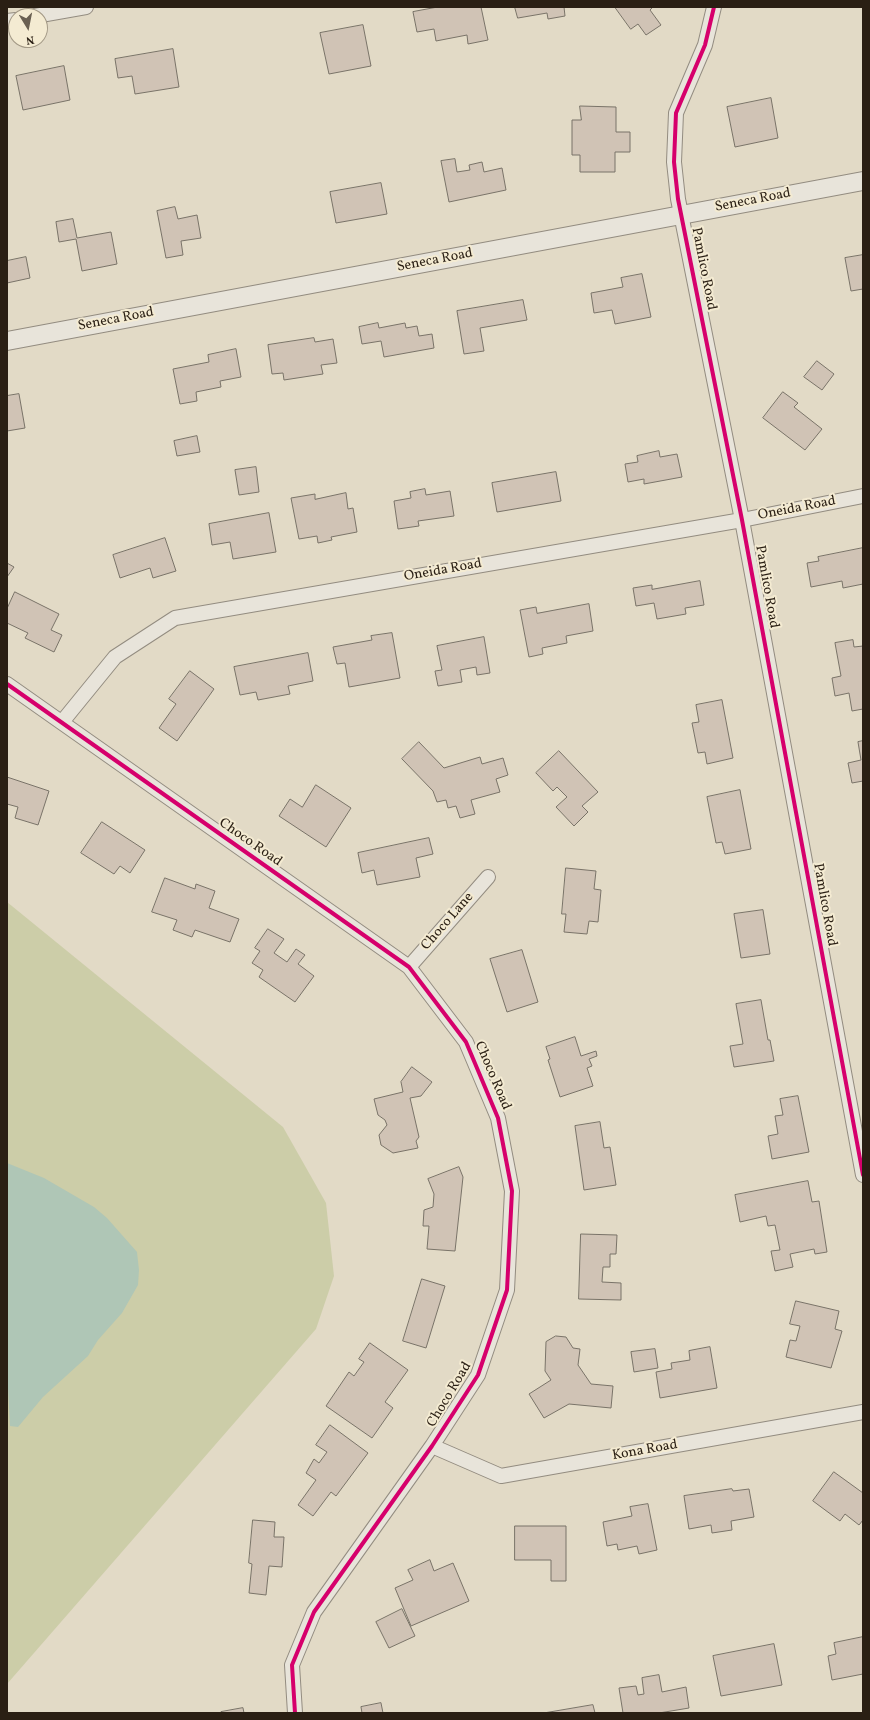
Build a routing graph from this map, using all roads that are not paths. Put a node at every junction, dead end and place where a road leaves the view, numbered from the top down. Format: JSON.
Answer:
{"nodes":[{"id":1,"x":86,"y":7,"type":"edge"},
{"id":2,"x":714,"y":7,"type":"edge"},
{"id":3,"x":48,"y":14,"type":"edge"},
{"id":4,"x":863,"y":181,"type":"edge"},
{"id":5,"x":681,"y":214,"type":"junction"},
{"id":6,"x":7,"y":340,"type":"edge"},
{"id":7,"x":863,"y":496,"type":"edge"},
{"id":8,"x":742,"y":520,"type":"junction"},
{"id":9,"x":7,"y":684,"type":"edge"},
{"id":10,"x":62,"y":722,"type":"junction"},
{"id":11,"x":488,"y":877,"type":"dead end"},
{"id":12,"x":409,"y":967,"type":"junction"},
{"id":13,"x":863,"y":1175,"type":"edge"},
{"id":14,"x":863,"y":1412,"type":"edge"},
{"id":15,"x":432,"y":1446,"type":"junction"},
{"id":16,"x":295,"y":1713,"type":"edge"}],
"edges":[{"from":1,"to":3,"type":"street"},
{"from":2,"to":5,"type":"street","name":"Pamlico Road"},
{"from":4,"to":5,"type":"street","name":"Seneca Road"},
{"from":5,"to":6,"type":"street","name":"Seneca Road"},
{"from":5,"to":8,"type":"street","name":"Pamlico Road"},
{"from":7,"to":8,"type":"street","name":"Oneida Road"},
{"from":8,"to":10,"type":"street","name":"Oneida Road"},
{"from":8,"to":13,"type":"street","name":"Pamlico Road"},
{"from":9,"to":10,"type":"street","name":"Choco Road"},
{"from":10,"to":12,"type":"street","name":"Choco Road"},
{"from":11,"to":12,"type":"street","name":"Choco Lane"},
{"from":12,"to":15,"type":"street","name":"Choco Road"},
{"from":14,"to":15,"type":"street","name":"Kona Road"},
{"from":15,"to":16,"type":"street","name":"Choco Road"}]}
